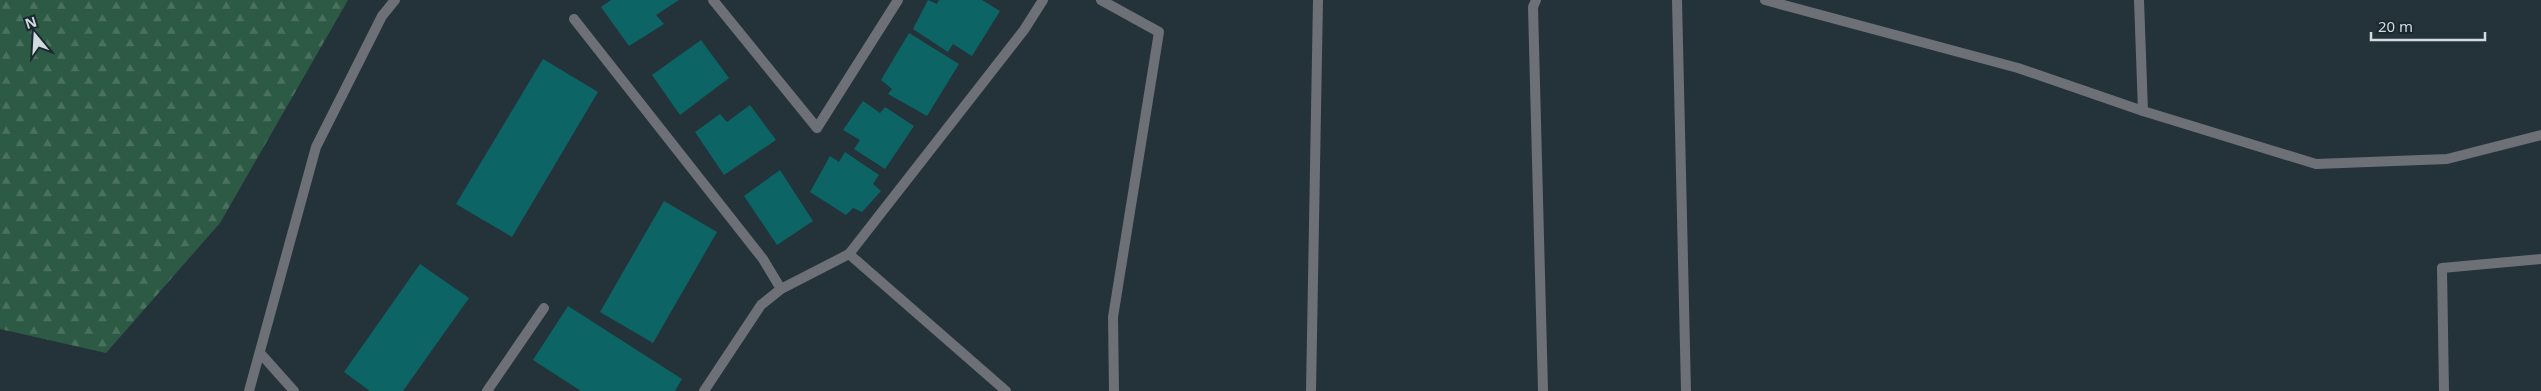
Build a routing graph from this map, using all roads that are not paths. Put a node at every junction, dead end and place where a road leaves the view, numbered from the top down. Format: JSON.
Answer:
{"nodes":[{"id":1,"x":395,"y":0,"type":"edge"},
{"id":2,"x":713,"y":0,"type":"edge"},
{"id":3,"x":898,"y":0,"type":"edge"},
{"id":4,"x":1043,"y":0,"type":"edge"},
{"id":5,"x":1101,"y":0,"type":"edge"},
{"id":6,"x":1318,"y":0,"type":"edge"},
{"id":7,"x":1536,"y":0,"type":"edge"},
{"id":8,"x":1677,"y":0,"type":"edge"},
{"id":9,"x":1765,"y":0,"type":"edge"},
{"id":10,"x":2139,"y":0,"type":"edge"},
{"id":11,"x":574,"y":19,"type":"dead end"},
{"id":12,"x":2143,"y":111,"type":"junction"},
{"id":13,"x":2541,"y":135,"type":"edge"},
{"id":14,"x":849,"y":254,"type":"junction"},
{"id":15,"x":2541,"y":259,"type":"edge"},
{"id":16,"x":781,"y":289,"type":"junction"},
{"id":17,"x":544,"y":308,"type":"dead end"},
{"id":18,"x":261,"y":354,"type":"junction"},
{"id":19,"x":1543,"y":390,"type":"dead end"},
{"id":20,"x":249,"y":391,"type":"edge"},
{"id":21,"x":294,"y":391,"type":"edge"},
{"id":22,"x":488,"y":391,"type":"edge"},
{"id":23,"x":704,"y":391,"type":"edge"},
{"id":24,"x":1006,"y":391,"type":"edge"},
{"id":25,"x":1114,"y":391,"type":"edge"},
{"id":26,"x":1311,"y":391,"type":"edge"},
{"id":27,"x":1686,"y":391,"type":"edge"},
{"id":28,"x":2444,"y":391,"type":"edge"}],
"edges":[{"from":1,"to":18,"type":"street"},
{"from":2,"to":3,"type":"street"},
{"from":4,"to":14,"type":"street"},
{"from":5,"to":25,"type":"street"},
{"from":6,"to":26,"type":"street"},
{"from":7,"to":19,"type":"street"},
{"from":8,"to":27,"type":"street"},
{"from":9,"to":12,"type":"street"},
{"from":10,"to":12,"type":"street"},
{"from":11,"to":16,"type":"street"},
{"from":12,"to":13,"type":"street"},
{"from":14,"to":16,"type":"street"},
{"from":14,"to":24,"type":"street"},
{"from":15,"to":28,"type":"street"},
{"from":16,"to":23,"type":"street"},
{"from":17,"to":22,"type":"street"},
{"from":18,"to":20,"type":"street"},
{"from":18,"to":21,"type":"street"}]}
